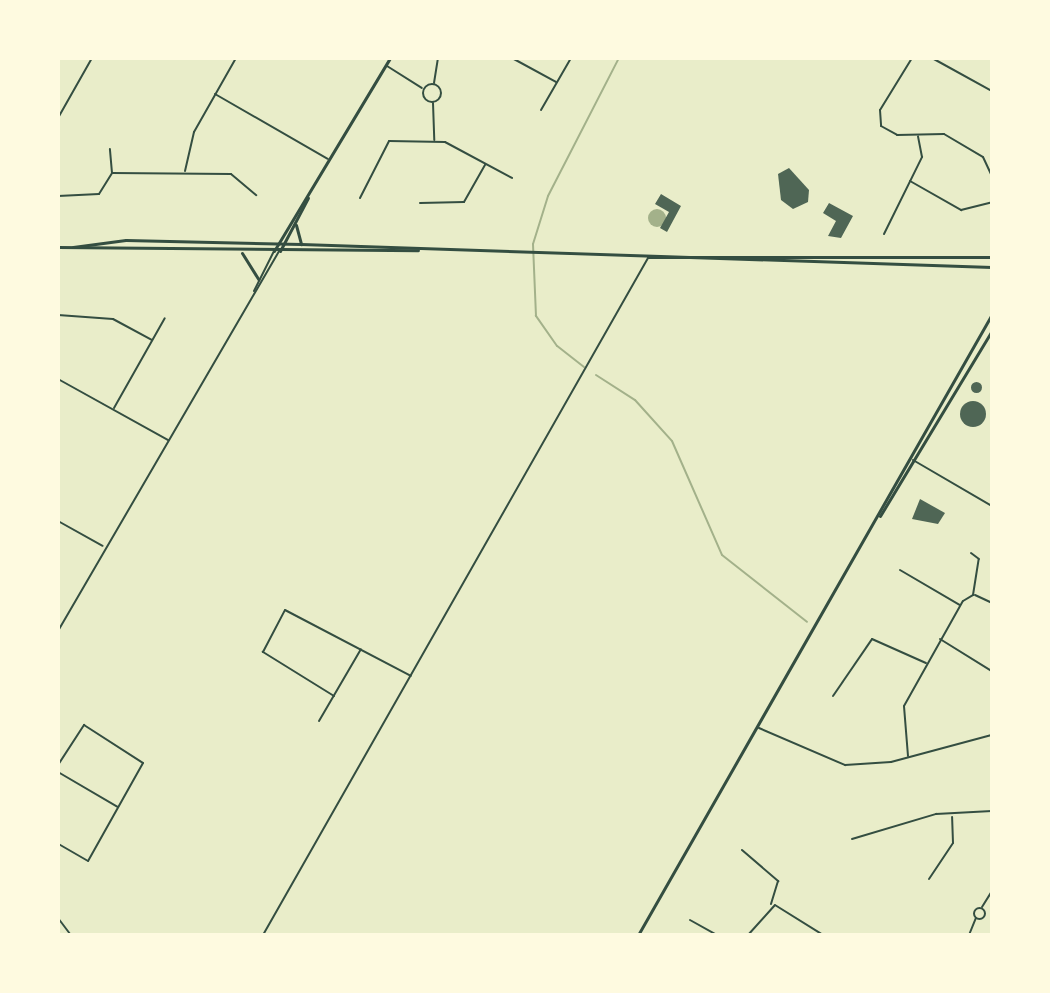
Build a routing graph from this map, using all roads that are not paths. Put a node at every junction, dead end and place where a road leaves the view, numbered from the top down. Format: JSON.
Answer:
{"nodes":[{"id":1,"x":92,"y":58,"type":"edge"},
{"id":2,"x":236,"y":58,"type":"edge"},
{"id":3,"x":390,"y":58,"type":"edge"},
{"id":4,"x":438,"y":58,"type":"edge"},
{"id":5,"x":512,"y":58,"type":"edge"},
{"id":6,"x":571,"y":58,"type":"edge"},
{"id":7,"x":912,"y":58,"type":"edge"},
{"id":8,"x":932,"y":58,"type":"edge"},
{"id":9,"x":386,"y":65,"type":"junction"},
{"id":10,"x":557,"y":82,"type":"junction"},
{"id":11,"x":434,"y":84,"type":"junction"},
{"id":12,"x":424,"y":89,"type":"junction"},
{"id":13,"x":992,"y":91,"type":"edge"},
{"id":14,"x":215,"y":94,"type":"junction"},
{"id":15,"x":433,"y":102,"type":"junction"},
{"id":16,"x":541,"y":110,"type":"dead end"},
{"id":17,"x":58,"y":118,"type":"edge"},
{"id":18,"x":918,"y":134,"type":"junction"},
{"id":19,"x":434,"y":140,"type":"junction"},
{"id":20,"x":110,"y":149,"type":"dead end"},
{"id":21,"x":329,"y":160,"type":"junction"},
{"id":22,"x":485,"y":164,"type":"junction"},
{"id":23,"x":185,"y":172,"type":"junction"},
{"id":24,"x":112,"y":173,"type":"junction"},
{"id":25,"x":992,"y":176,"type":"edge"},
{"id":26,"x":512,"y":178,"type":"dead end"},
{"id":27,"x":909,"y":181,"type":"junction"},
{"id":28,"x":310,"y":194,"type":"junction"},
{"id":29,"x":256,"y":195,"type":"dead end"},
{"id":30,"x":58,"y":196,"type":"edge"},
{"id":31,"x":360,"y":198,"type":"dead end"},
{"id":32,"x":992,"y":202,"type":"edge"},
{"id":33,"x":420,"y":203,"type":"dead end"},
{"id":34,"x":295,"y":223,"type":"junction"},
{"id":35,"x":884,"y":234,"type":"dead end"},
{"id":36,"x":112,"y":241,"type":"junction"},
{"id":37,"x":278,"y":244,"type":"junction"},
{"id":38,"x":284,"y":244,"type":"junction"},
{"id":39,"x":301,"y":244,"type":"junction"},
{"id":40,"x":58,"y":247,"type":"edge"},
{"id":41,"x":73,"y":247,"type":"junction"},
{"id":42,"x":115,"y":250,"type":"junction"},
{"id":43,"x":422,"y":250,"type":"junction"},
{"id":44,"x":274,"y":251,"type":"junction"},
{"id":45,"x":280,"y":251,"type":"junction"},
{"id":46,"x":239,"y":252,"type":"junction"},
{"id":47,"x":648,"y":257,"type":"junction"},
{"id":48,"x":992,"y":257,"type":"edge"},
{"id":49,"x":992,"y":267,"type":"edge"},
{"id":50,"x":258,"y":279,"type":"junction"},
{"id":51,"x":252,"y":296,"type":"junction"},
{"id":52,"x":992,"y":314,"type":"edge"},
{"id":53,"x":58,"y":315,"type":"edge"},
{"id":54,"x":165,"y":318,"type":"dead end"},
{"id":55,"x":992,"y":330,"type":"edge"},
{"id":56,"x":153,"y":340,"type":"junction"},
{"id":57,"x":58,"y":379,"type":"edge"},
{"id":58,"x":113,"y":409,"type":"junction"},
{"id":59,"x":168,"y":440,"type":"junction"},
{"id":60,"x":909,"y":458,"type":"junction"},
{"id":61,"x":916,"y":462,"type":"junction"},
{"id":62,"x":992,"y":506,"type":"edge"},
{"id":63,"x":878,"y":518,"type":"junction"},
{"id":64,"x":58,"y":521,"type":"edge"},
{"id":65,"x":104,"y":547,"type":"junction"},
{"id":66,"x":971,"y":553,"type":"dead end"},
{"id":67,"x":900,"y":570,"type":"dead end"},
{"id":68,"x":975,"y":595,"type":"junction"},
{"id":69,"x":992,"y":603,"type":"edge"},
{"id":70,"x":960,"y":605,"type":"junction"},
{"id":71,"x":58,"y":631,"type":"edge"},
{"id":72,"x":940,"y":639,"type":"junction"},
{"id":73,"x":362,"y":649,"type":"junction"},
{"id":74,"x":926,"y":663,"type":"junction"},
{"id":75,"x":990,"y":670,"type":"edge"},
{"id":76,"x":412,"y":677,"type":"junction"},
{"id":77,"x":334,"y":696,"type":"junction"},
{"id":78,"x":833,"y":696,"type":"dead end"},
{"id":79,"x":319,"y":721,"type":"dead end"},
{"id":80,"x":759,"y":728,"type":"junction"},
{"id":81,"x":992,"y":735,"type":"edge"},
{"id":82,"x":908,"y":757,"type":"junction"},
{"id":83,"x":58,"y":765,"type":"edge"},
{"id":84,"x":58,"y":772,"type":"edge"},
{"id":85,"x":118,"y":807,"type":"junction"},
{"id":86,"x":992,"y":811,"type":"edge"},
{"id":87,"x":952,"y":817,"type":"junction"},
{"id":88,"x":852,"y":839,"type":"dead end"},
{"id":89,"x":58,"y":844,"type":"edge"},
{"id":90,"x":742,"y":850,"type":"dead end"},
{"id":91,"x":929,"y":879,"type":"dead end"},
{"id":92,"x":992,"y":891,"type":"edge"},
{"id":93,"x":771,"y":905,"type":"junction"},
{"id":94,"x":982,"y":908,"type":"junction"},
{"id":95,"x":58,"y":918,"type":"edge"},
{"id":96,"x":976,"y":918,"type":"junction"},
{"id":97,"x":690,"y":920,"type":"dead end"},
{"id":98,"x":71,"y":935,"type":"edge"},
{"id":99,"x":263,"y":935,"type":"edge"},
{"id":100,"x":638,"y":935,"type":"edge"},
{"id":101,"x":717,"y":935,"type":"edge"},
{"id":102,"x":748,"y":935,"type":"edge"},
{"id":103,"x":821,"y":935,"type":"edge"},
{"id":104,"x":969,"y":935,"type":"edge"}],
"edges":[{"from":1,"to":17,"type":"street"},
{"from":2,"to":14,"type":"street"},
{"from":3,"to":9,"type":"main road"},
{"from":4,"to":11,"type":"street"},
{"from":5,"to":10,"type":"street"},
{"from":6,"to":10,"type":"street"},
{"from":7,"to":18,"type":"street"},
{"from":8,"to":13,"type":"street"},
{"from":9,"to":12,"type":"street"},
{"from":9,"to":21,"type":"main road"},
{"from":10,"to":16,"type":"street"},
{"from":11,"to":12,"type":"street"},
{"from":11,"to":15,"type":"street"},
{"from":12,"to":15,"type":"street"},
{"from":14,"to":21,"type":"street"},
{"from":14,"to":23,"type":"street"},
{"from":15,"to":19,"type":"street"},
{"from":18,"to":25,"type":"street"},
{"from":18,"to":27,"type":"street"},
{"from":19,"to":22,"type":"street"},
{"from":19,"to":31,"type":"street"},
{"from":20,"to":24,"type":"street"},
{"from":21,"to":28,"type":"main road"},
{"from":22,"to":26,"type":"street"},
{"from":22,"to":33,"type":"street"},
{"from":23,"to":24,"type":"street"},
{"from":23,"to":29,"type":"street"},
{"from":24,"to":30,"type":"street"},
{"from":27,"to":32,"type":"street"},
{"from":27,"to":35,"type":"street"},
{"from":28,"to":34,"type":"main road"},
{"from":28,"to":37,"type":"main road"},
{"from":34,"to":38,"type":"main road"},
{"from":34,"to":39,"type":"main road"},
{"from":36,"to":37,"type":"main road"},
{"from":36,"to":41,"type":"main road"},
{"from":36,"to":42,"type":"main road"},
{"from":37,"to":38,"type":"main road"},
{"from":37,"to":44,"type":"main road"},
{"from":38,"to":39,"type":"main road"},
{"from":38,"to":45,"type":"main road"},
{"from":39,"to":43,"type":"main road"},
{"from":40,"to":41,"type":"main road"},
{"from":41,"to":42,"type":"main road"},
{"from":42,"to":46,"type":"main road"},
{"from":43,"to":45,"type":"main road"},
{"from":43,"to":47,"type":"main road"},
{"from":44,"to":45,"type":"main road"},
{"from":44,"to":46,"type":"main road"},
{"from":44,"to":50,"type":"street"},
{"from":45,"to":51,"type":"street"},
{"from":46,"to":50,"type":"main road"},
{"from":47,"to":48,"type":"main road"},
{"from":47,"to":49,"type":"main road"},
{"from":47,"to":76,"type":"street"},
{"from":50,"to":51,"type":"street"},
{"from":51,"to":59,"type":"street"},
{"from":52,"to":60,"type":"main road"},
{"from":53,"to":56,"type":"street"},
{"from":54,"to":56,"type":"street"},
{"from":55,"to":61,"type":"main road"},
{"from":56,"to":58,"type":"street"},
{"from":57,"to":58,"type":"street"},
{"from":58,"to":59,"type":"street"},
{"from":59,"to":65,"type":"street"},
{"from":60,"to":61,"type":"street"},
{"from":60,"to":63,"type":"main road"},
{"from":61,"to":62,"type":"street"},
{"from":61,"to":63,"type":"main road"},
{"from":63,"to":80,"type":"main road"},
{"from":64,"to":65,"type":"street"},
{"from":65,"to":71,"type":"street"},
{"from":66,"to":68,"type":"street"},
{"from":67,"to":70,"type":"street"},
{"from":68,"to":69,"type":"street"},
{"from":68,"to":70,"type":"street"},
{"from":70,"to":72,"type":"street"},
{"from":72,"to":74,"type":"street"},
{"from":72,"to":75,"type":"street"},
{"from":73,"to":76,"type":"street"},
{"from":73,"to":77,"type":"street"},
{"from":73,"to":77,"type":"street"},
{"from":74,"to":78,"type":"street"},
{"from":74,"to":82,"type":"street"},
{"from":76,"to":99,"type":"street"},
{"from":77,"to":79,"type":"street"},
{"from":80,"to":82,"type":"street"},
{"from":80,"to":100,"type":"main road"},
{"from":81,"to":82,"type":"street"},
{"from":83,"to":85,"type":"street"},
{"from":84,"to":85,"type":"street"},
{"from":85,"to":89,"type":"street"},
{"from":86,"to":87,"type":"street"},
{"from":87,"to":88,"type":"street"},
{"from":87,"to":91,"type":"street"},
{"from":90,"to":93,"type":"street"},
{"from":92,"to":94,"type":"street"},
{"from":93,"to":102,"type":"street"},
{"from":93,"to":103,"type":"street"},
{"from":94,"to":96,"type":"street"},
{"from":94,"to":96,"type":"street"},
{"from":95,"to":98,"type":"street"},
{"from":96,"to":104,"type":"street"},
{"from":97,"to":101,"type":"street"}]}
